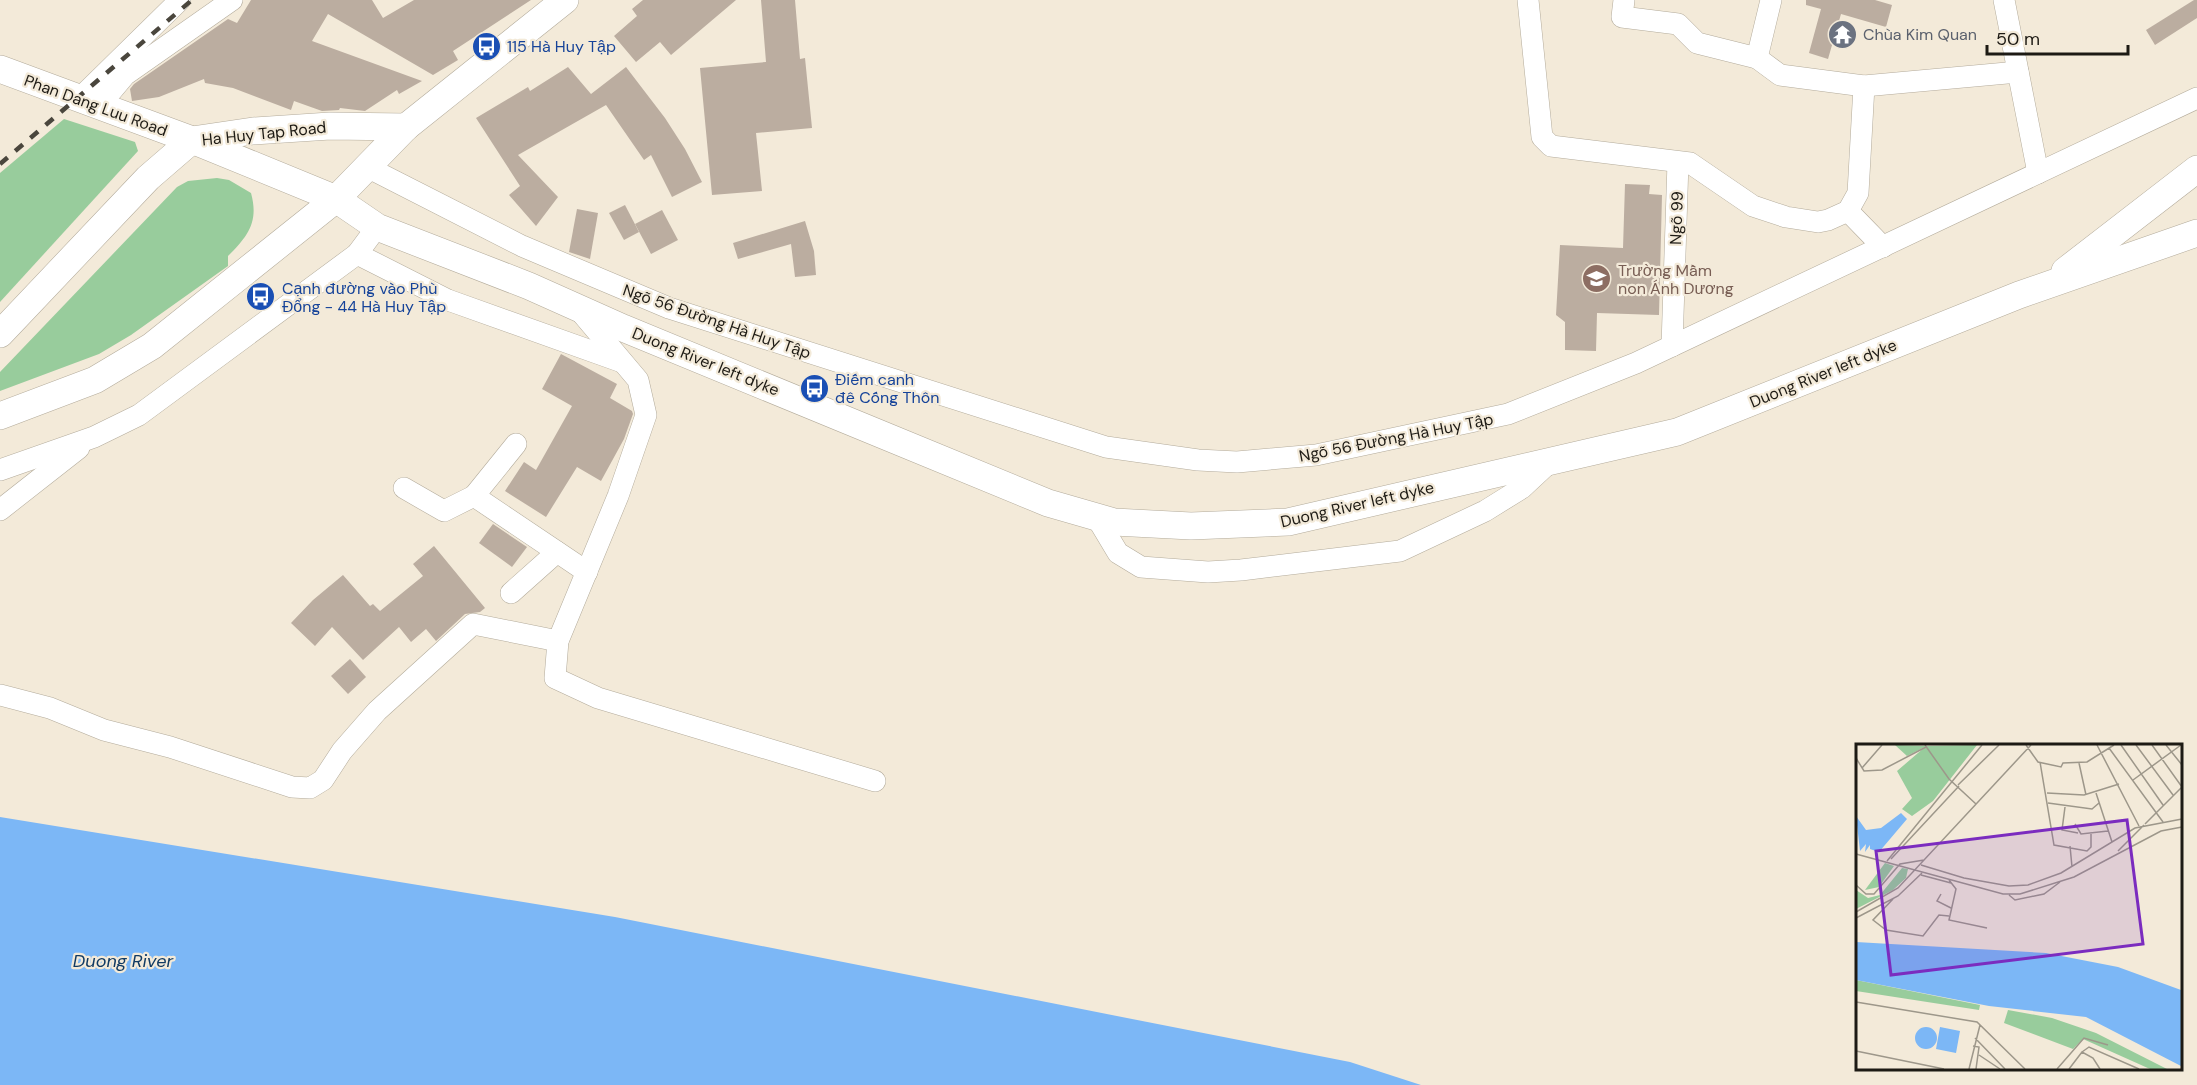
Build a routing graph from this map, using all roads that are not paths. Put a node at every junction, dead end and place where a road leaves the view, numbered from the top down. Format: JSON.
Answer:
{"nodes":[{"id":1,"x":180,"y":0,"type":"edge"},
{"id":2,"x":232,"y":0,"type":"edge"},
{"id":3,"x":565,"y":0,"type":"edge"},
{"id":4,"x":1528,"y":0,"type":"edge"},
{"id":5,"x":1624,"y":0,"type":"edge"},
{"id":6,"x":1771,"y":0,"type":"edge"},
{"id":7,"x":2004,"y":0,"type":"edge"},
{"id":8,"x":1757,"y":58,"type":"junction"},
{"id":9,"x":0,"y":69,"type":"edge"},
{"id":10,"x":2018,"y":72,"type":"junction"},
{"id":11,"x":1864,"y":86,"type":"junction"},
{"id":12,"x":2197,"y":98,"type":"edge"},
{"id":13,"x":89,"y":102,"type":"junction"},
{"id":14,"x":406,"y":127,"type":"junction"},
{"id":15,"x":192,"y":140,"type":"junction"},
{"id":16,"x":1678,"y":162,"type":"junction"},
{"id":17,"x":368,"y":167,"type":"junction"},
{"id":18,"x":2197,"y":169,"type":"edge"},
{"id":19,"x":2038,"y":173,"type":"junction"},
{"id":20,"x":336,"y":200,"type":"junction"},
{"id":21,"x":1848,"y":211,"type":"junction"},
{"id":22,"x":377,"y":227,"type":"junction"},
{"id":23,"x":2197,"y":233,"type":"edge"},
{"id":24,"x":1883,"y":247,"type":"junction"},
{"id":25,"x":357,"y":254,"type":"junction"},
{"id":26,"x":2048,"y":285,"type":"junction"},
{"id":27,"x":576,"y":306,"type":"junction"},
{"id":28,"x":0,"y":334,"type":"edge"},
{"id":29,"x":1672,"y":346,"type":"junction"},
{"id":30,"x":623,"y":362,"type":"junction"},
{"id":31,"x":0,"y":416,"type":"edge"},
{"id":32,"x":94,"y":437,"type":"junction"},
{"id":33,"x":516,"y":444,"type":"dead end"},
{"id":34,"x":1554,"y":459,"type":"junction"},
{"id":35,"x":0,"y":470,"type":"edge"},
{"id":36,"x":404,"y":488,"type":"dead end"},
{"id":37,"x":474,"y":496,"type":"junction"},
{"id":38,"x":0,"y":510,"type":"edge"},
{"id":39,"x":1096,"y":518,"type":"junction"},
{"id":40,"x":557,"y":552,"type":"junction"},
{"id":41,"x":587,"y":572,"type":"junction"},
{"id":42,"x":511,"y":593,"type":"dead end"},
{"id":43,"x":558,"y":641,"type":"junction"},
{"id":44,"x":0,"y":695,"type":"edge"},
{"id":45,"x":874,"y":781,"type":"dead end"}],
"edges":[{"from":1,"to":13,"type":"street"},
{"from":2,"to":13,"type":"street"},
{"from":3,"to":14,"type":"main road"},
{"from":4,"to":16,"type":"street"},
{"from":5,"to":8,"type":"street"},
{"from":6,"to":8,"type":"street"},
{"from":7,"to":10,"type":"street"},
{"from":8,"to":11,"type":"street"},
{"from":9,"to":13,"type":"main road","name":"Phan Dang Luu Road"},
{"from":10,"to":11,"type":"street"},
{"from":10,"to":19,"type":"street"},
{"from":11,"to":21,"type":"street"},
{"from":12,"to":19,"type":"street","name":"Ngõ 56 Đường Hà Huy Tập"},
{"from":13,"to":15,"type":"main road","name":"Phan Dang Luu Road"},
{"from":14,"to":15,"type":"main road","name":"Ha Huy Tap Road"},
{"from":14,"to":17,"type":"main road"},
{"from":15,"to":20,"type":"main road","name":"Duong River left dyke"},
{"from":15,"to":28,"type":"main road","name":"Ha Huy Tap Road"},
{"from":16,"to":21,"type":"street"},
{"from":16,"to":29,"type":"street","name":"Ngõ 99"},
{"from":17,"to":20,"type":"main road"},
{"from":17,"to":29,"type":"street","name":"Ngõ 56 Đường Hà Huy Tập"},
{"from":18,"to":26,"type":"main road"},
{"from":19,"to":24,"type":"street","name":"Ngõ 56 Đường Hà Huy Tập"},
{"from":20,"to":22,"type":"main road","name":"Duong River left dyke"},
{"from":20,"to":31,"type":"main road"},
{"from":21,"to":24,"type":"street"},
{"from":22,"to":25,"type":"street"},
{"from":22,"to":27,"type":"main road","name":"Duong River left dyke"},
{"from":23,"to":26,"type":"main road","name":"Duong River left dyke"},
{"from":24,"to":29,"type":"street","name":"Ngõ 56 Đường Hà Huy Tập"},
{"from":25,"to":30,"type":"street"},
{"from":25,"to":32,"type":"street"},
{"from":26,"to":34,"type":"main road","name":"Duong River left dyke"},
{"from":27,"to":30,"type":"street"},
{"from":27,"to":39,"type":"main road","name":"Duong River left dyke"},
{"from":30,"to":41,"type":"street"},
{"from":32,"to":35,"type":"street"},
{"from":32,"to":38,"type":"street"},
{"from":33,"to":37,"type":"street"},
{"from":34,"to":39,"type":"main road","name":"Duong River left dyke"},
{"from":34,"to":39,"type":"street"},
{"from":36,"to":37,"type":"street"},
{"from":37,"to":40,"type":"street"},
{"from":40,"to":41,"type":"street"},
{"from":40,"to":42,"type":"street"},
{"from":41,"to":43,"type":"street"},
{"from":43,"to":44,"type":"street"},
{"from":43,"to":45,"type":"street"}]}
